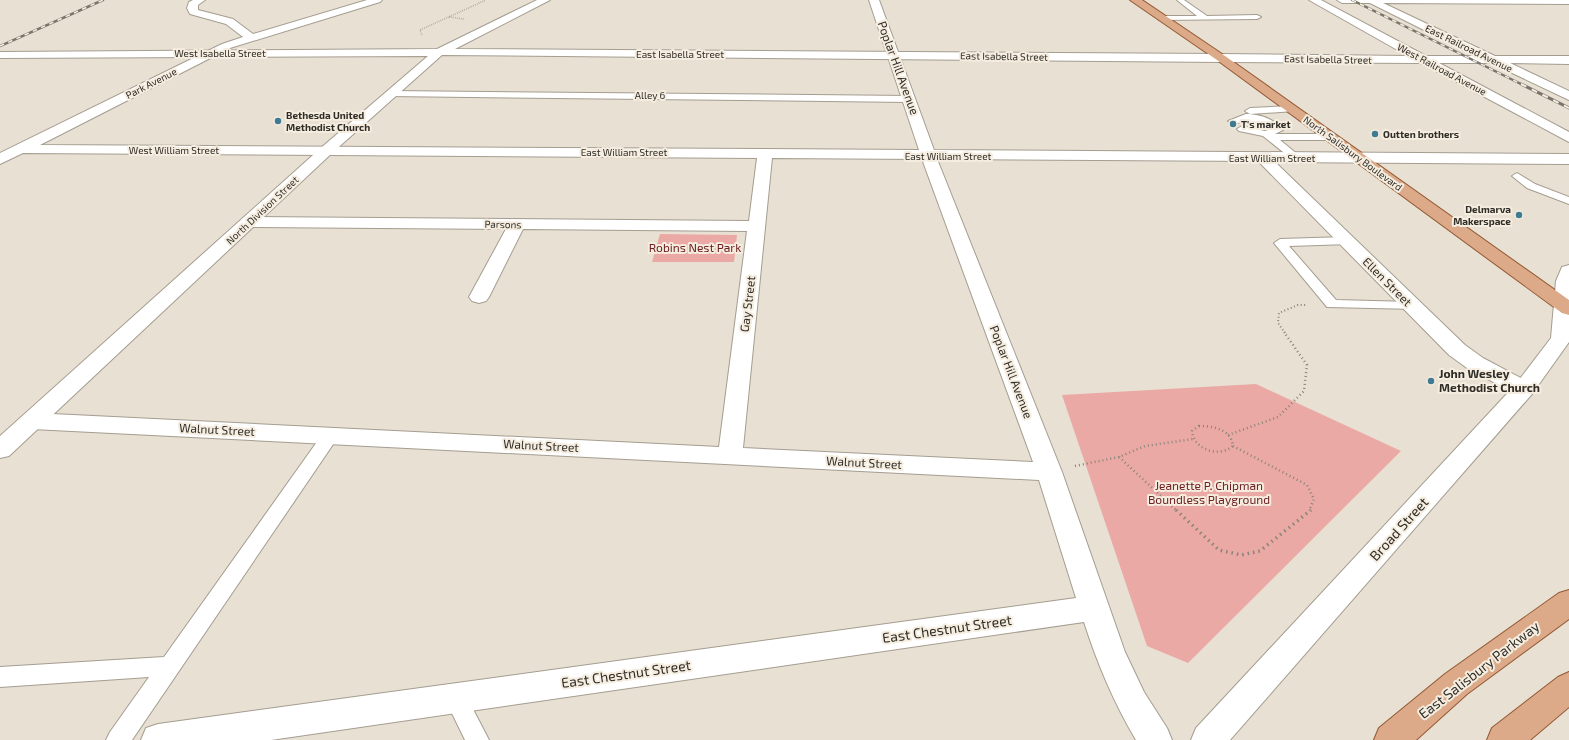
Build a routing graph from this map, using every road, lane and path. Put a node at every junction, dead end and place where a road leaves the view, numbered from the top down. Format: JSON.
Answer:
{"nodes":[{"id":1,"x":200,"y":0,"type":"edge"},
{"id":2,"x":377,"y":0,"type":"edge"},
{"id":3,"x":486,"y":0,"type":"edge"},
{"id":4,"x":545,"y":0,"type":"edge"},
{"id":5,"x":874,"y":0,"type":"edge"},
{"id":6,"x":1135,"y":0,"type":"edge"},
{"id":7,"x":1180,"y":0,"type":"edge"},
{"id":8,"x":1314,"y":0,"type":"edge"},
{"id":9,"x":1342,"y":0,"type":"edge"},
{"id":10,"x":1370,"y":0,"type":"edge"},
{"id":11,"x":1569,"y":1,"type":"edge"},
{"id":12,"x":1257,"y":17,"type":"dead end"},
{"id":13,"x":1162,"y":18,"type":"junction"},
{"id":14,"x":1205,"y":18,"type":"junction"},
{"id":15,"x":250,"y":38,"type":"junction"},
{"id":16,"x":434,"y":52,"type":"junction"},
{"id":17,"x":210,"y":53,"type":"junction"},
{"id":18,"x":0,"y":55,"type":"edge"},
{"id":19,"x":892,"y":55,"type":"junction"},
{"id":20,"x":1221,"y":58,"type":"junction"},
{"id":21,"x":1425,"y":60,"type":"junction"},
{"id":22,"x":1569,"y":60,"type":"edge"},
{"id":23,"x":1496,"y":61,"type":"junction"},
{"id":24,"x":391,"y":94,"type":"junction"},
{"id":25,"x":1569,"y":96,"type":"edge"},
{"id":26,"x":909,"y":99,"type":"junction"},
{"id":27,"x":1292,"y":109,"type":"junction"},
{"id":28,"x":1247,"y":119,"type":"junction"},
{"id":29,"x":1233,"y":121,"type":"dead end"},
{"id":30,"x":1242,"y":129,"type":"dead end"},
{"id":31,"x":1265,"y":133,"type":"junction"},
{"id":32,"x":1331,"y":137,"type":"junction"},
{"id":33,"x":1569,"y":138,"type":"edge"},
{"id":34,"x":21,"y":149,"type":"junction"},
{"id":35,"x":327,"y":150,"type":"junction"},
{"id":36,"x":765,"y":153,"type":"junction"},
{"id":37,"x":929,"y":156,"type":"junction"},
{"id":38,"x":1263,"y":158,"type":"junction"},
{"id":39,"x":1297,"y":158,"type":"junction"},
{"id":40,"x":1361,"y":159,"type":"junction"},
{"id":41,"x":1569,"y":159,"type":"edge"},
{"id":42,"x":0,"y":160,"type":"edge"},
{"id":43,"x":1517,"y":176,"type":"dead end"},
{"id":44,"x":1569,"y":201,"type":"edge"},
{"id":45,"x":249,"y":222,"type":"junction"},
{"id":46,"x":517,"y":225,"type":"junction"},
{"id":47,"x":757,"y":226,"type":"junction"},
{"id":48,"x":1346,"y":241,"type":"junction"},
{"id":49,"x":1569,"y":271,"type":"edge"},
{"id":50,"x":479,"y":297,"type":"dead end"},
{"id":51,"x":1332,"y":304,"type":"junction"},
{"id":52,"x":1411,"y":306,"type":"junction"},
{"id":53,"x":1566,"y":307,"type":"edge"},
{"id":54,"x":1524,"y":389,"type":"junction"},
{"id":55,"x":32,"y":421,"type":"junction"},
{"id":56,"x":1228,"y":434,"type":"junction"},
{"id":57,"x":330,"y":436,"type":"junction"},
{"id":58,"x":1193,"y":439,"type":"junction"},
{"id":59,"x":1233,"y":446,"type":"junction"},
{"id":60,"x":0,"y":450,"type":"edge"},
{"id":61,"x":730,"y":456,"type":"junction"},
{"id":62,"x":1119,"y":457,"type":"junction"},
{"id":63,"x":1049,"y":472,"type":"junction"},
{"id":64,"x":1569,"y":602,"type":"edge"},
{"id":65,"x":1094,"y":608,"type":"junction"},
{"id":66,"x":168,"y":666,"type":"junction"},
{"id":67,"x":0,"y":677,"type":"edge"},
{"id":68,"x":1569,"y":687,"type":"edge"},
{"id":69,"x":456,"y":699,"type":"junction"},
{"id":70,"x":118,"y":740,"type":"edge"},
{"id":71,"x":158,"y":740,"type":"edge"},
{"id":72,"x":477,"y":740,"type":"edge"},
{"id":73,"x":1155,"y":740,"type":"edge"},
{"id":74,"x":1208,"y":740,"type":"edge"},
{"id":75,"x":1391,"y":740,"type":"edge"},
{"id":76,"x":1504,"y":740,"type":"edge"}],
"edges":[{"from":1,"to":15,"type":"street"},
{"from":2,"to":15,"type":"street","name":"Park Avenue"},
{"from":3,"to":16,"type":"path"},
{"from":4,"to":16,"type":"street","name":"North Division Street"},
{"from":5,"to":19,"type":"street","name":"Poplar Hill Avenue"},
{"from":6,"to":13,"type":"main road","name":"North Salisbury Boulevard"},
{"from":7,"to":14,"type":"lane"},
{"from":8,"to":21,"type":"street","name":"West Railroad Avenue"},
{"from":9,"to":10,"type":"street"},
{"from":10,"to":11,"type":"street"},
{"from":10,"to":23,"type":"street","name":"East Railroad Avenue"},
{"from":12,"to":14,"type":"lane"},
{"from":13,"to":14,"type":"lane"},
{"from":13,"to":20,"type":"main road","name":"North Salisbury Boulevard"},
{"from":15,"to":17,"type":"street","name":"Park Avenue"},
{"from":16,"to":17,"type":"street","name":"West Isabella Street"},
{"from":16,"to":19,"type":"street","name":"East Isabella Street"},
{"from":16,"to":24,"type":"street","name":"North Division Street"},
{"from":17,"to":18,"type":"street","name":"West Isabella Street"},
{"from":17,"to":34,"type":"street","name":"Park Avenue"},
{"from":19,"to":20,"type":"street","name":"East Isabella Street"},
{"from":19,"to":26,"type":"street","name":"Poplar Hill Avenue"},
{"from":20,"to":21,"type":"street","name":"East Isabella Street"},
{"from":20,"to":27,"type":"main road","name":"North Salisbury Boulevard"},
{"from":21,"to":23,"type":"street","name":"East Isabella Street"},
{"from":21,"to":33,"type":"street","name":"West Railroad Avenue"},
{"from":22,"to":23,"type":"street","name":"East Isabella Street"},
{"from":23,"to":25,"type":"street","name":"East Railroad Avenue"},
{"from":24,"to":26,"type":"lane","name":"Alley 6"},
{"from":24,"to":35,"type":"street","name":"North Division Street"},
{"from":26,"to":37,"type":"street","name":"Poplar Hill Avenue"},
{"from":27,"to":28,"type":"lane"},
{"from":27,"to":32,"type":"main road","name":"North Salisbury Boulevard"},
{"from":28,"to":29,"type":"lane"},
{"from":28,"to":31,"type":"lane"},
{"from":30,"to":31,"type":"lane"},
{"from":31,"to":32,"type":"lane"},
{"from":31,"to":39,"type":"lane"},
{"from":32,"to":40,"type":"main road","name":"North Salisbury Boulevard"},
{"from":34,"to":35,"type":"street","name":"West William Street"},
{"from":34,"to":42,"type":"street","name":"Park Avenue"},
{"from":35,"to":36,"type":"street","name":"East William Street"},
{"from":35,"to":45,"type":"street","name":"North Division Street"},
{"from":36,"to":37,"type":"street","name":"East William Street"},
{"from":36,"to":47,"type":"street","name":"Gay Street"},
{"from":37,"to":38,"type":"street","name":"East William Street"},
{"from":37,"to":63,"type":"street","name":"Poplar Hill Avenue"},
{"from":38,"to":39,"type":"street","name":"East William Street"},
{"from":38,"to":48,"type":"street","name":"Ellen Street"},
{"from":39,"to":40,"type":"street","name":"East William Street"},
{"from":40,"to":41,"type":"street","name":"East William Street"},
{"from":40,"to":53,"type":"main road","name":"North Salisbury Boulevard"},
{"from":43,"to":44,"type":"lane"},
{"from":45,"to":46,"type":"street","name":"Parsons"},
{"from":45,"to":55,"type":"street","name":"North Division Street"},
{"from":46,"to":47,"type":"street","name":"Parsons"},
{"from":46,"to":50,"type":"street"},
{"from":47,"to":61,"type":"street","name":"Gay Street"},
{"from":48,"to":51,"type":"lane"},
{"from":48,"to":52,"type":"street","name":"Ellen Street"},
{"from":49,"to":53,"type":"street","name":"Broad Street"},
{"from":51,"to":52,"type":"lane"},
{"from":51,"to":56,"type":"path"},
{"from":52,"to":54,"type":"street","name":"Ellen Street"},
{"from":53,"to":54,"type":"street","name":"Broad Street"},
{"from":54,"to":74,"type":"street","name":"Broad Street"},
{"from":55,"to":57,"type":"street","name":"Walnut Street"},
{"from":55,"to":60,"type":"street","name":"North Division Street"},
{"from":56,"to":58,"type":"path"},
{"from":56,"to":59,"type":"path"},
{"from":57,"to":61,"type":"street","name":"Walnut Street"},
{"from":57,"to":66,"type":"lane"},
{"from":58,"to":59,"type":"path"},
{"from":58,"to":62,"type":"path"},
{"from":59,"to":62,"type":"path"},
{"from":61,"to":63,"type":"street","name":"Walnut Street"},
{"from":62,"to":63,"type":"path"},
{"from":63,"to":65,"type":"street","name":"Poplar Hill Avenue"},
{"from":64,"to":75,"type":"main road","name":"East Salisbury Parkway"},
{"from":65,"to":69,"type":"street","name":"East Chestnut Street"},
{"from":65,"to":73,"type":"street","name":"Poplar Hill Avenue"},
{"from":66,"to":67,"type":"lane"},
{"from":66,"to":70,"type":"lane"},
{"from":68,"to":76,"type":"main road"},
{"from":69,"to":71,"type":"street","name":"East Chestnut Street"},
{"from":69,"to":72,"type":"lane"}]}
